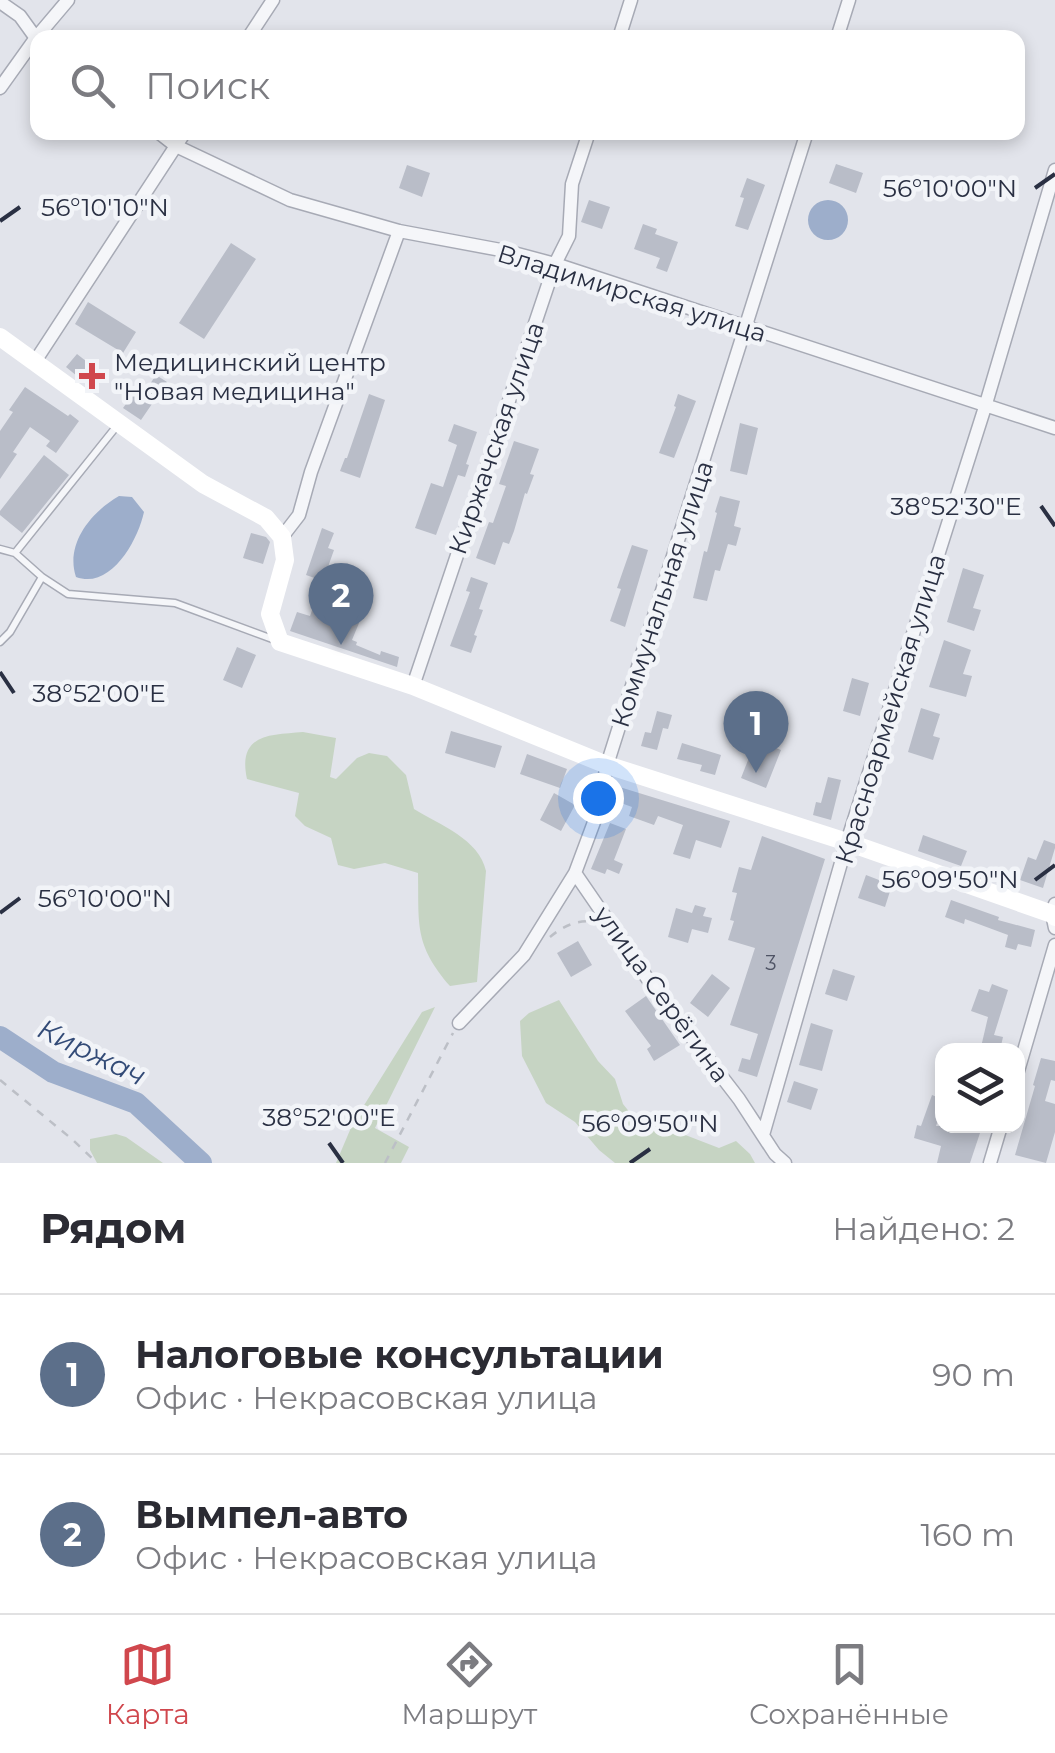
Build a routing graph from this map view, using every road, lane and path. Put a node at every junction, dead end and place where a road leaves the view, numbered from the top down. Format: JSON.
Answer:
{"nodes":[{"id":1,"x":68,"y":0,"type":"edge"},
{"id":2,"x":273,"y":0,"type":"edge"},
{"id":3,"x":631,"y":0,"type":"edge"},
{"id":4,"x":849,"y":0,"type":"edge"},
{"id":5,"x":0,"y":2,"type":"edge"},
{"id":6,"x":44,"y":30,"type":"edge"},
{"id":7,"x":253,"y":30,"type":"edge"},
{"id":8,"x":622,"y":30,"type":"edge"},
{"id":9,"x":840,"y":30,"type":"edge"},
{"id":10,"x":30,"y":31,"type":"edge"},
{"id":11,"x":30,"y":48,"type":"edge"},
{"id":12,"x":0,"y":88,"type":"edge"},
{"id":13,"x":168,"y":140,"type":"edge"},
{"id":14,"x":180,"y":140,"type":"edge"},
{"id":15,"x":586,"y":140,"type":"edge"},
{"id":16,"x":805,"y":140,"type":"edge"},
{"id":17,"x":176,"y":146,"type":"junction"},
{"id":18,"x":1055,"y":170,"type":"edge"},
{"id":19,"x":399,"y":231,"type":"junction"},
{"id":20,"x":555,"y":264,"type":"junction"},
{"id":21,"x":746,"y":328,"type":"junction"},
{"id":22,"x":0,"y":338,"type":"edge"},
{"id":23,"x":34,"y":363,"type":"junction"},
{"id":24,"x":985,"y":407,"type":"junction"},
{"id":25,"x":119,"y":423,"type":"junction"},
{"id":26,"x":1055,"y":428,"type":"edge"},
{"id":27,"x":282,"y":537,"type":"junction"},
{"id":28,"x":0,"y":549,"type":"edge"},
{"id":29,"x":15,"y":552,"type":"junction"},
{"id":30,"x":42,"y":577,"type":"junction"},
{"id":31,"x":0,"y":642,"type":"edge"},
{"id":32,"x":280,"y":642,"type":"junction"},
{"id":33,"x":413,"y":686,"type":"junction"},
{"id":34,"x":607,"y":765,"type":"junction"},
{"id":35,"x":848,"y":842,"type":"junction"},
{"id":36,"x":574,"y":873,"type":"junction"},
{"id":37,"x":1054,"y":916,"type":"edge"},
{"id":38,"x":612,"y":924,"type":"junction"},
{"id":39,"x":547,"y":940,"type":"dead end"},
{"id":40,"x":1055,"y":944,"type":"edge"},
{"id":41,"x":458,"y":1023,"type":"joint"},
{"id":42,"x":1025,"y":1047,"type":"edge"},
{"id":43,"x":0,"y":1080,"type":"edge"},
{"id":44,"x":1000,"y":1133,"type":"edge"},
{"id":45,"x":763,"y":1135,"type":"junction"},
{"id":46,"x":98,"y":1163,"type":"edge"},
{"id":47,"x":385,"y":1163,"type":"edge"},
{"id":48,"x":785,"y":1163,"type":"edge"},
{"id":49,"x":990,"y":1163,"type":"edge"}],
"edges":[{"from":1,"to":6,"type":"street"},
{"from":2,"to":7,"type":"street"},
{"from":3,"to":8,"type":"street"},
{"from":4,"to":9,"type":"street"},
{"from":5,"to":10,"type":"street"},
{"from":11,"to":12,"type":"street"},
{"from":13,"to":17,"type":"street","name":"Владимирская улица"},
{"from":14,"to":17,"type":"street"},
{"from":15,"to":20,"type":"street","name":"Киржачская улица"},
{"from":16,"to":21,"type":"street","name":"Коммунальная улица"},
{"from":17,"to":19,"type":"street","name":"Владимирская улица"},
{"from":17,"to":23,"type":"street"},
{"from":18,"to":24,"type":"street","name":"Красноармейская улица"},
{"from":19,"to":20,"type":"street","name":"Владимирская улица"},
{"from":19,"to":27,"type":"street"},
{"from":20,"to":21,"type":"street","name":"Владимирская улица"},
{"from":20,"to":33,"type":"street","name":"Киржачская улица"},
{"from":21,"to":24,"type":"street","name":"Владимирская улица"},
{"from":21,"to":34,"type":"street","name":"Коммунальная улица"},
{"from":22,"to":23,"type":"street"},
{"from":23,"to":25,"type":"street"},
{"from":24,"to":26,"type":"street","name":"Владимирская улица"},
{"from":24,"to":35,"type":"street","name":"Красноармейская улица"},
{"from":25,"to":27,"type":"street"},
{"from":25,"to":29,"type":"lane"},
{"from":27,"to":32,"type":"street"},
{"from":28,"to":29,"type":"lane"},
{"from":29,"to":30,"type":"lane"},
{"from":30,"to":31,"type":"lane"},
{"from":30,"to":32,"type":"lane"},
{"from":32,"to":33,"type":"street"},
{"from":33,"to":34,"type":"street"},
{"from":34,"to":35,"type":"street"},
{"from":34,"to":36,"type":"street","name":"Коммунальная улица"},
{"from":35,"to":37,"type":"street"},
{"from":35,"to":45,"type":"street","name":"Красноармейская улица"},
{"from":36,"to":38,"type":"street","name":"улица Серёгина"},
{"from":36,"to":41,"type":"street","name":"Коммунальная улица"},
{"from":38,"to":39,"type":"path"},
{"from":38,"to":45,"type":"street","name":"улица Серёгина"},
{"from":40,"to":42,"type":"street"},
{"from":41,"to":47,"type":"path"},
{"from":43,"to":46,"type":"path"},
{"from":44,"to":49,"type":"street"},
{"from":45,"to":48,"type":"street","name":"улица Серёгина"}]}
